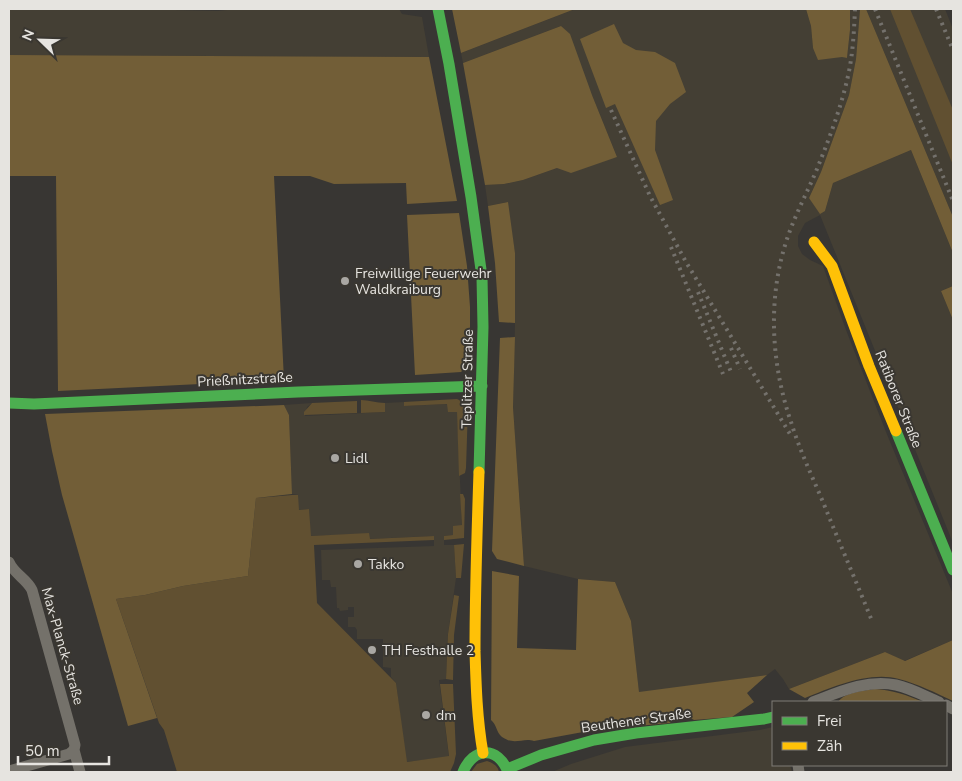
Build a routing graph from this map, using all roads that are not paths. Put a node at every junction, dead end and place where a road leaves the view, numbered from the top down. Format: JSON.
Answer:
{"nodes":[{"id":1,"x":438,"y":9,"type":"edge"},
{"id":2,"x":814,"y":242,"type":"dead end"},
{"id":3,"x":482,"y":386,"type":"junction"},
{"id":4,"x":9,"y":403,"type":"edge"},
{"id":5,"x":9,"y":564,"type":"edge"},
{"id":6,"x":953,"y":570,"type":"edge"},
{"id":7,"x":815,"y":701,"type":"edge"},
{"id":8,"x":937,"y":701,"type":"edge"},
{"id":9,"x":772,"y":718,"type":"edge"},
{"id":10,"x":74,"y":747,"type":"junction"},
{"id":11,"x":483,"y":753,"type":"junction"},
{"id":12,"x":9,"y":771,"type":"edge"},
{"id":13,"x":508,"y":771,"type":"edge"},
{"id":14,"x":80,"y":772,"type":"edge"},
{"id":15,"x":463,"y":772,"type":"edge"}],
"edges":[{"from":1,"to":3,"type":"street","name":"Teplitzer Straße"},
{"from":2,"to":6,"type":"street","name":"Ratiborer Straße"},
{"from":3,"to":4,"type":"street","name":"Prießnitzstraße"},
{"from":3,"to":11,"type":"street","name":"Teplitzer Straße"},
{"from":5,"to":10,"type":"street","name":"Max-Planck-Straße"},
{"from":7,"to":8,"type":"street"},
{"from":9,"to":13,"type":"street","name":"Beuthener Straße"},
{"from":10,"to":12,"type":"street"},
{"from":10,"to":14,"type":"street","name":"Max-Planck-Straße"},
{"from":11,"to":13,"type":"street"},
{"from":11,"to":15,"type":"street"}]}
